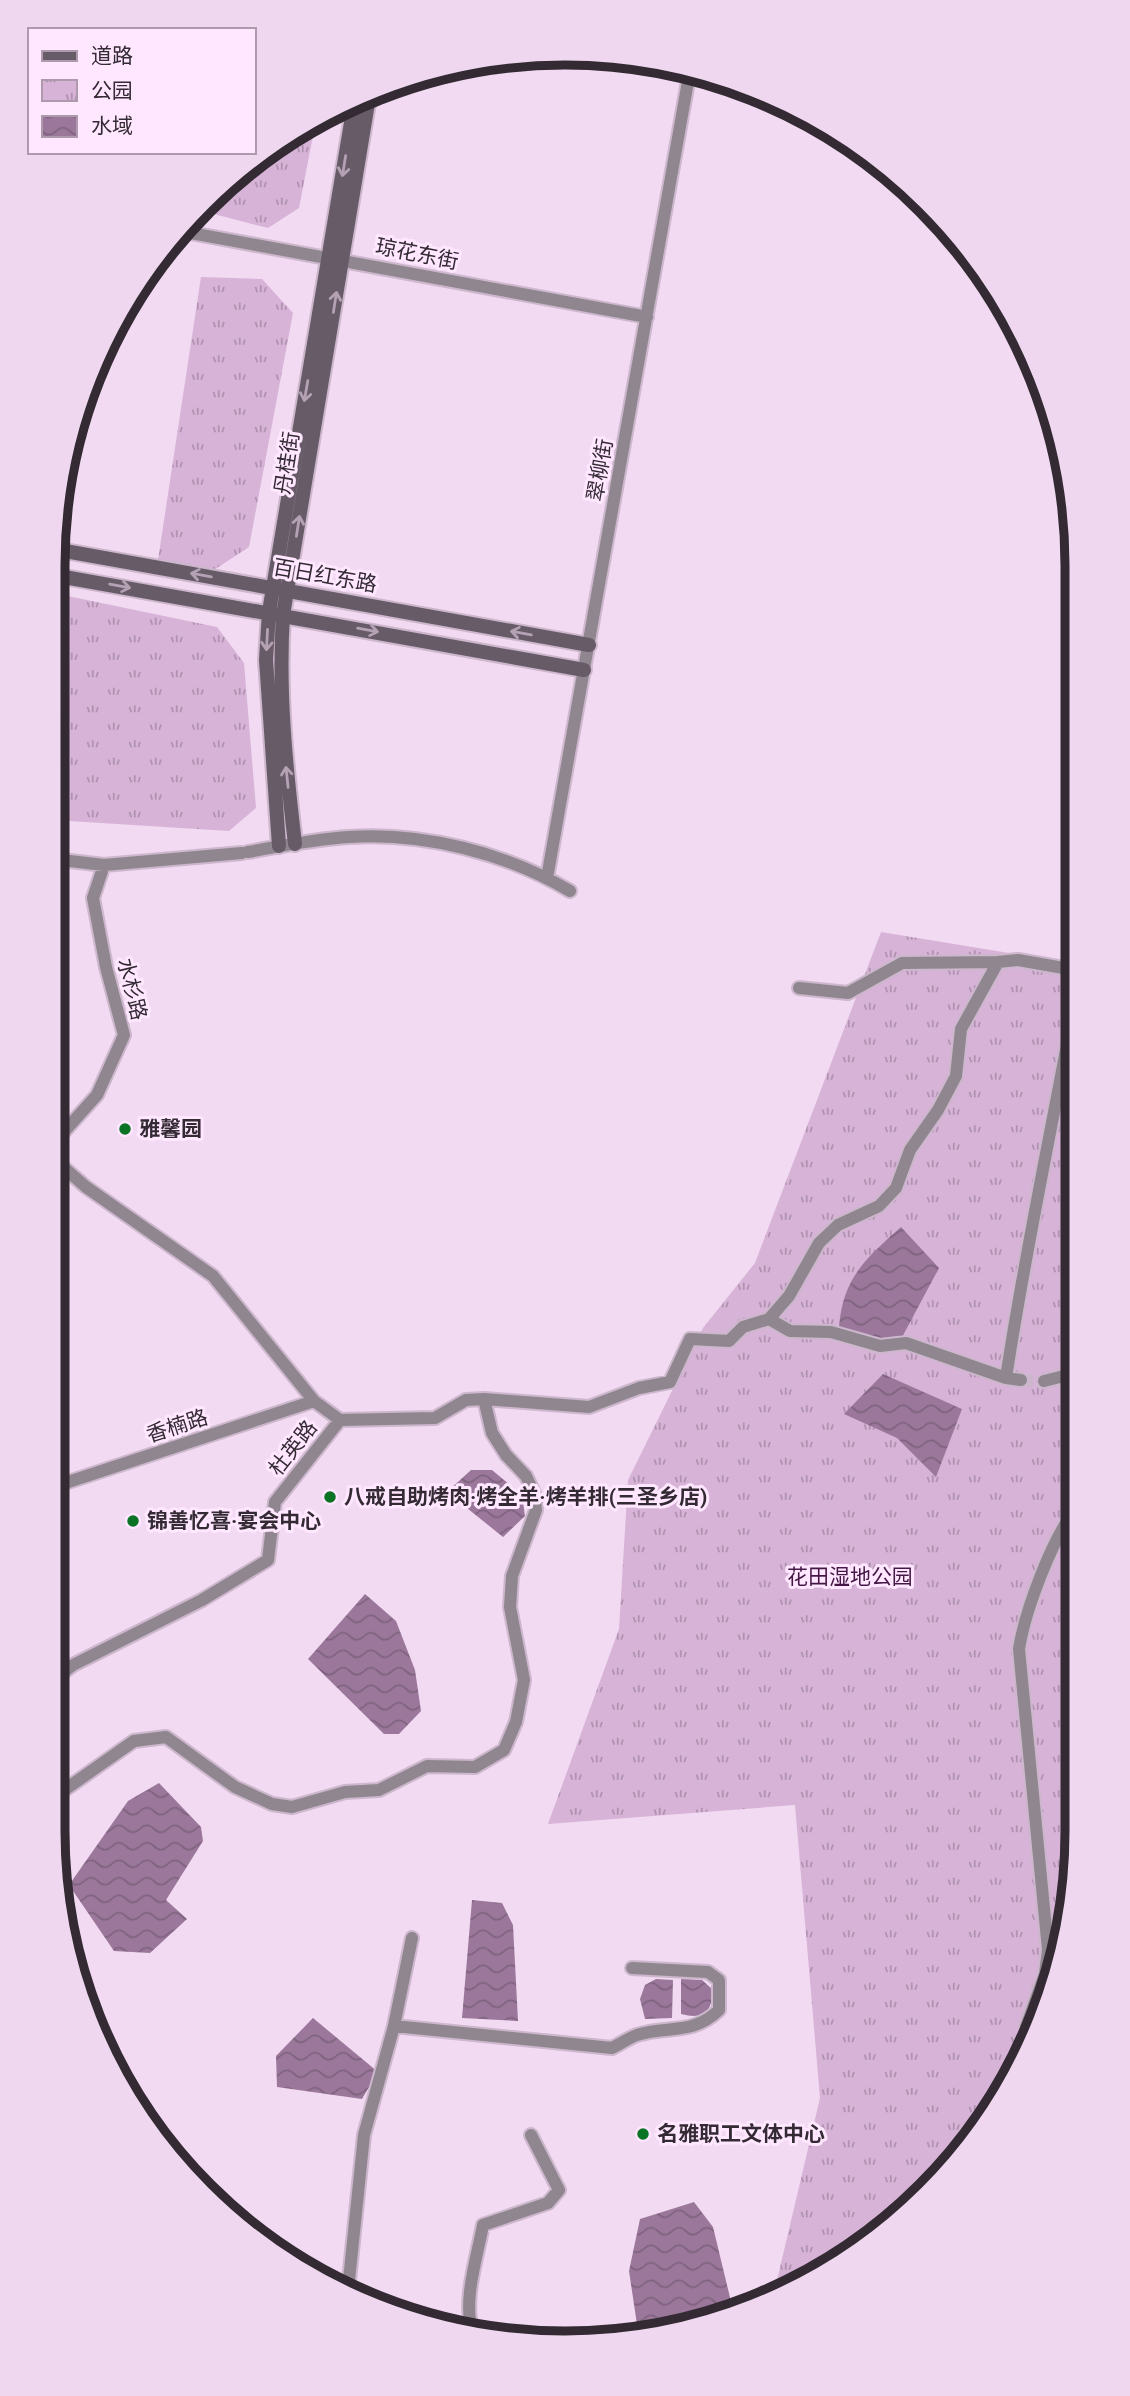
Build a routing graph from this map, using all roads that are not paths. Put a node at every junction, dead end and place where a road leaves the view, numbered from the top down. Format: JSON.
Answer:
{"nodes":[{"id":1,"x":688,"y":80,"type":"edge"},
{"id":2,"x":367,"y":106,"type":"edge"},
{"id":3,"x":353,"y":112,"type":"edge"},
{"id":4,"x":192,"y":232,"type":"edge"},
{"id":5,"x":336,"y":258,"type":"junction"},
{"id":6,"x":646,"y":317,"type":"junction"},
{"id":7,"x":65,"y":551,"type":"edge"},
{"id":8,"x":65,"y":577,"type":"edge"},
{"id":9,"x":280,"y":589,"type":"junction"},
{"id":10,"x":276,"y":613,"type":"junction"},
{"id":11,"x":589,"y":645,"type":"junction"},
{"id":12,"x":584,"y":670,"type":"junction"},
{"id":13,"x":295,"y":844,"type":"junction"},
{"id":14,"x":279,"y":846,"type":"junction"},
{"id":15,"x":65,"y":860,"type":"edge"},
{"id":16,"x":104,"y":865,"type":"junction"},
{"id":17,"x":548,"y":877,"type":"junction"},
{"id":18,"x":570,"y":891,"type":"dead end"},
{"id":19,"x":998,"y":962,"type":"junction"},
{"id":20,"x":1065,"y":968,"type":"edge"},
{"id":21,"x":799,"y":988,"type":"dead end"},
{"id":22,"x":1065,"y":1056,"type":"edge"},
{"id":23,"x":65,"y":1130,"type":"edge"},
{"id":24,"x":65,"y":1169,"type":"edge"},
{"id":25,"x":769,"y":1319,"type":"junction"},
{"id":26,"x":1065,"y":1376,"type":"edge"},
{"id":27,"x":1006,"y":1378,"type":"junction"},
{"id":28,"x":1021,"y":1380,"type":"tunnel mouth"},
{"id":29,"x":1044,"y":1381,"type":"tunnel mouth"},
{"id":30,"x":484,"y":1399,"type":"junction"},
{"id":31,"x":314,"y":1401,"type":"junction"},
{"id":32,"x":340,"y":1420,"type":"junction"},
{"id":33,"x":65,"y":1483,"type":"edge"},
{"id":34,"x":1065,"y":1529,"type":"edge"},
{"id":35,"x":65,"y":1671,"type":"edge"},
{"id":36,"x":65,"y":1789,"type":"edge"},
{"id":37,"x":412,"y":1938,"type":"dead end"},
{"id":38,"x":632,"y":1968,"type":"dead end"},
{"id":39,"x":1046,"y":1968,"type":"edge"},
{"id":40,"x":1041,"y":1986,"type":"edge"},
{"id":41,"x":1035,"y":2003,"type":"edge"},
{"id":42,"x":394,"y":2026,"type":"junction"},
{"id":43,"x":531,"y":2135,"type":"dead end"},
{"id":44,"x":349,"y":2282,"type":"edge"},
{"id":45,"x":470,"y":2322,"type":"edge"}],
"edges":[{"from":1,"to":6,"type":"street","name":"翠柳街"},
{"from":2,"to":5,"type":"street","name":"丹桂街"},
{"from":3,"to":5,"type":"street","name":"丹桂街","one_way":true},
{"from":4,"to":5,"type":"street","name":"琼花东街"},
{"from":5,"to":6,"type":"street","name":"琼花东街"},
{"from":5,"to":9,"type":"street","name":"丹桂街"},
{"from":6,"to":11,"type":"street","name":"翠柳街"},
{"from":9,"to":7,"type":"street","name":"百日红东路","one_way":true},
{"from":8,"to":10,"type":"street","one_way":true},
{"from":9,"to":10,"type":"street","name":"丹桂街"},
{"from":11,"to":9,"type":"street","name":"百日红东路","one_way":true},
{"from":10,"to":12,"type":"street","one_way":true},
{"from":13,"to":10,"type":"street","name":"丹桂街","one_way":true},
{"from":10,"to":14,"type":"street","name":"丹桂街","one_way":true},
{"from":11,"to":12,"type":"street","name":"翠柳街"},
{"from":12,"to":17,"type":"street","name":"翠柳街"},
{"from":13,"to":14,"type":"street"},
{"from":13,"to":17,"type":"street"},
{"from":14,"to":16,"type":"street"},
{"from":15,"to":16,"type":"street"},
{"from":16,"to":23,"type":"street","name":"水杉路"},
{"from":17,"to":18,"type":"street"},
{"from":19,"to":20,"type":"street"},
{"from":19,"to":21,"type":"street"},
{"from":19,"to":25,"type":"street"},
{"from":22,"to":27,"type":"street"},
{"from":24,"to":31,"type":"street","name":"杜英路"},
{"from":25,"to":27,"type":"street"},
{"from":25,"to":30,"type":"street"},
{"from":26,"to":29,"type":"street"},
{"from":27,"to":28,"type":"street"},
{"from":30,"to":32,"type":"street"},
{"from":30,"to":36,"type":"street"},
{"from":31,"to":32,"type":"street","name":"杜英路"},
{"from":31,"to":33,"type":"street","name":"香楠路"},
{"from":32,"to":35,"type":"street","name":"杜英路"},
{"from":34,"to":39,"type":"street"},
{"from":37,"to":42,"type":"street"},
{"from":38,"to":42,"type":"street"},
{"from":40,"to":41,"type":"street"},
{"from":42,"to":44,"type":"street"},
{"from":43,"to":45,"type":"street"}]}
